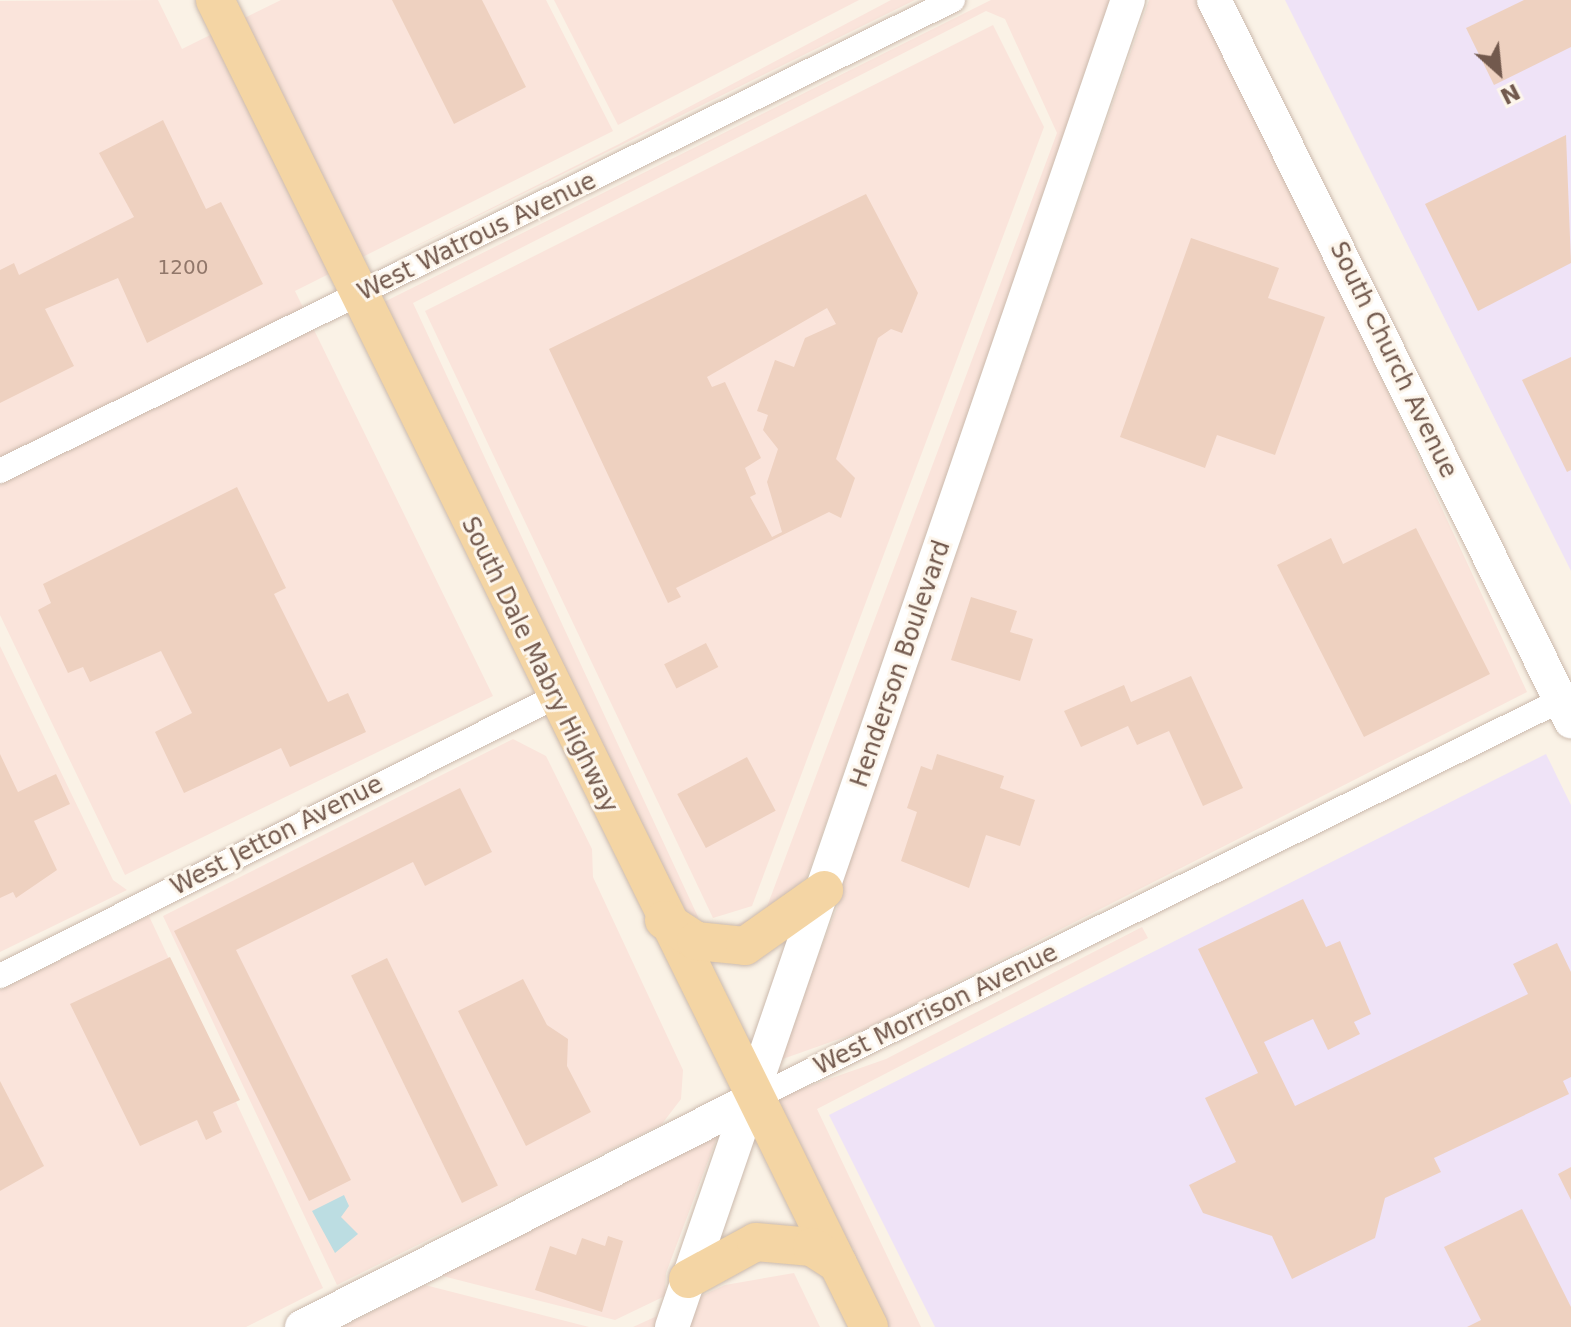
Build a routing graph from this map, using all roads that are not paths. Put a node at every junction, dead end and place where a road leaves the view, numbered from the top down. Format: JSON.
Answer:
{"nodes":[{"id":1,"x":215,"y":0,"type":"edge"},
{"id":2,"x":953,"y":0,"type":"edge"},
{"id":3,"x":1128,"y":0,"type":"edge"},
{"id":4,"x":1214,"y":0,"type":"edge"},
{"id":5,"x":359,"y":296,"type":"junction"},
{"id":6,"x":0,"y":471,"type":"edge"},
{"id":7,"x":555,"y":697,"type":"junction"},
{"id":8,"x":1568,"y":705,"type":"edge"},
{"id":9,"x":824,"y":890,"type":"junction"},
{"id":10,"x":664,"y":920,"type":"junction"},
{"id":11,"x":0,"y":976,"type":"edge"},
{"id":12,"x":753,"y":1099,"type":"junction"},
{"id":13,"x":838,"y":1264,"type":"junction"},
{"id":14,"x":688,"y":1279,"type":"junction"},
{"id":15,"x":302,"y":1327,"type":"edge"},
{"id":16,"x":672,"y":1327,"type":"edge"},
{"id":17,"x":869,"y":1327,"type":"edge"}],
"edges":[{"from":1,"to":5,"type":"main road","name":"South Dale Mabry Highway"},
{"from":2,"to":5,"type":"street","name":"West Watrous Avenue"},
{"from":3,"to":9,"type":"main road","name":"Henderson Boulevard"},
{"from":4,"to":8,"type":"main road","name":"South Church Avenue"},
{"from":5,"to":6,"type":"street","name":"West Watrous Avenue"},
{"from":5,"to":7,"type":"main road","name":"South Dale Mabry Highway"},
{"from":7,"to":10,"type":"main road","name":"South Dale Mabry Highway"},
{"from":7,"to":11,"type":"street","name":"West Jetton Avenue"},
{"from":8,"to":12,"type":"street","name":"West Morrison Avenue"},
{"from":9,"to":10,"type":"main road"},
{"from":9,"to":12,"type":"main road","name":"Henderson Boulevard"},
{"from":10,"to":12,"type":"main road","name":"South Dale Mabry Highway"},
{"from":12,"to":13,"type":"main road","name":"South Dale Mabry Highway"},
{"from":12,"to":14,"type":"main road","name":"Henderson Boulevard"},
{"from":12,"to":15,"type":"main road","name":"West Morrison Avenue"},
{"from":13,"to":14,"type":"main road"},
{"from":13,"to":17,"type":"main road","name":"South Dale Mabry Highway"},
{"from":14,"to":16,"type":"main road","name":"Henderson Boulevard"}]}
